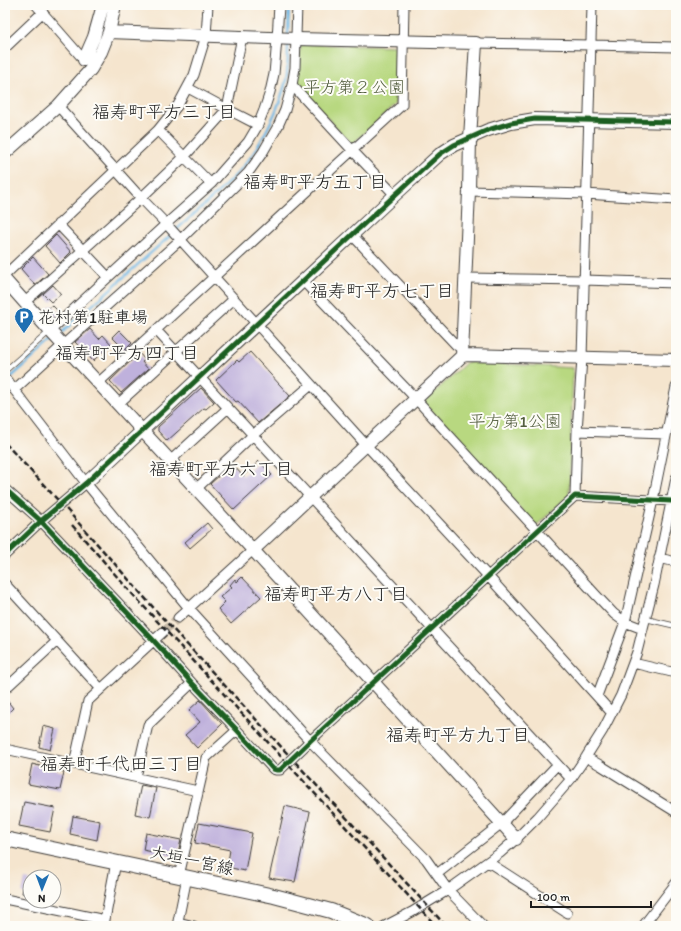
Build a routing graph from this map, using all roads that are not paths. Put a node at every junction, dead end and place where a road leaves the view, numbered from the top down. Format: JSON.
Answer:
{"nodes":[{"id":1,"x":103,"y":5,"type":"edge"},
{"id":2,"x":114,"y":5,"type":"edge"},
{"id":3,"x":208,"y":5,"type":"edge"},
{"id":4,"x":279,"y":5,"type":"edge"},
{"id":5,"x":297,"y":5,"type":"edge"},
{"id":6,"x":404,"y":5,"type":"edge"},
{"id":7,"x":592,"y":5,"type":"edge"},
{"id":8,"x":40,"y":8,"type":"edge"},
{"id":9,"x":109,"y":32,"type":"junction"},
{"id":10,"x":206,"y":36,"type":"junction"},
{"id":11,"x":242,"y":37,"type":"junction"},
{"id":12,"x":286,"y":39,"type":"junction"},
{"id":13,"x":403,"y":42,"type":"junction"},
{"id":14,"x":476,"y":43,"type":"junction"},
{"id":15,"x":592,"y":45,"type":"junction"},
{"id":16,"x":5,"y":48,"type":"edge"},
{"id":17,"x":676,"y":48,"type":"edge"},
{"id":18,"x":84,"y":60,"type":"joint"},
{"id":19,"x":292,"y":85,"type":"junction"},
{"id":20,"x":188,"y":88,"type":"junction"},
{"id":21,"x":58,"y":106,"type":"junction"},
{"id":22,"x":227,"y":109,"type":"junction"},
{"id":23,"x":589,"y":120,"type":"junction"},
{"id":24,"x":676,"y":122,"type":"edge"},
{"id":25,"x":258,"y":125,"type":"junction"},
{"id":26,"x":158,"y":130,"type":"junction"},
{"id":27,"x":470,"y":138,"type":"junction"},
{"id":28,"x":352,"y":150,"type":"junction"},
{"id":29,"x":5,"y":153,"type":"edge"},
{"id":30,"x":184,"y":157,"type":"junction"},
{"id":31,"x":116,"y":170,"type":"junction"},
{"id":32,"x":211,"y":184,"type":"junction"},
{"id":33,"x":469,"y":191,"type":"junction"},
{"id":34,"x":586,"y":194,"type":"junction"},
{"id":35,"x":395,"y":195,"type":"junction"},
{"id":36,"x":141,"y":198,"type":"junction"},
{"id":37,"x":676,"y":200,"type":"edge"},
{"id":38,"x":58,"y":224,"type":"junction"},
{"id":39,"x":167,"y":226,"type":"junction"},
{"id":40,"x":352,"y":235,"type":"junction"},
{"id":41,"x":179,"y":238,"type":"junction"},
{"id":42,"x":83,"y":250,"type":"junction"},
{"id":43,"x":5,"y":275,"type":"edge"},
{"id":44,"x":108,"y":277,"type":"junction"},
{"id":45,"x":214,"y":277,"type":"junction"},
{"id":46,"x":466,"y":278,"type":"junction"},
{"id":47,"x":5,"y":280,"type":"edge"},
{"id":48,"x":584,"y":280,"type":"junction"},
{"id":49,"x":303,"y":281,"type":"junction"},
{"id":50,"x":676,"y":283,"type":"edge"},
{"id":51,"x":234,"y":299,"type":"junction"},
{"id":52,"x":25,"y":302,"type":"junction"},
{"id":53,"x":257,"y":324,"type":"junction"},
{"id":54,"x":156,"y":330,"type":"junction"},
{"id":55,"x":56,"y":337,"type":"junction"},
{"id":56,"x":176,"y":352,"type":"junction"},
{"id":57,"x":462,"y":353,"type":"junction"},
{"id":58,"x":582,"y":358,"type":"junction"},
{"id":59,"x":676,"y":360,"type":"edge"},
{"id":60,"x":5,"y":371,"type":"edge"},
{"id":61,"x":200,"y":377,"type":"junction"},
{"id":62,"x":98,"y":383,"type":"junction"},
{"id":63,"x":10,"y":384,"type":"edge"},
{"id":64,"x":312,"y":384,"type":"junction"},
{"id":65,"x":676,"y":387,"type":"edge"},
{"id":66,"x":416,"y":399,"type":"junction"},
{"id":67,"x":118,"y":404,"type":"junction"},
{"id":68,"x":228,"y":408,"type":"junction"},
{"id":69,"x":142,"y":430,"type":"junction"},
{"id":70,"x":577,"y":430,"type":"junction"},
{"id":71,"x":666,"y":434,"type":"junction"},
{"id":72,"x":253,"y":435,"type":"junction"},
{"id":73,"x":366,"y":445,"type":"junction"},
{"id":74,"x":170,"y":461,"type":"junction"},
{"id":75,"x":676,"y":478,"type":"edge"},
{"id":76,"x":86,"y":483,"type":"junction"},
{"id":77,"x":5,"y":489,"type":"edge"},
{"id":78,"x":196,"y":489,"type":"junction"},
{"id":79,"x":575,"y":496,"type":"junction"},
{"id":80,"x":310,"y":497,"type":"junction"},
{"id":81,"x":653,"y":500,"type":"junction"},
{"id":82,"x":671,"y":501,"type":"junction"},
{"id":83,"x":42,"y":521,"type":"junction"},
{"id":84,"x":537,"y":532,"type":"junction"},
{"id":85,"x":253,"y":550,"type":"junction"},
{"id":86,"x":5,"y":555,"type":"edge"},
{"id":87,"x":659,"y":558,"type":"junction"},
{"id":88,"x":676,"y":562,"type":"edge"},
{"id":89,"x":488,"y":576,"type":"junction"},
{"id":90,"x":5,"y":584,"type":"edge"},
{"id":91,"x":188,"y":607,"type":"junction"},
{"id":92,"x":178,"y":618,"type":"tunnel mouth"},
{"id":93,"x":646,"y":619,"type":"junction"},
{"id":94,"x":625,"y":622,"type":"junction"},
{"id":95,"x":676,"y":626,"type":"edge"},
{"id":96,"x":432,"y":628,"type":"junction"},
{"id":97,"x":643,"y":629,"type":"junction"},
{"id":98,"x":163,"y":632,"type":"tunnel mouth"},
{"id":99,"x":57,"y":641,"type":"junction"},
{"id":100,"x":154,"y":641,"type":"junction"},
{"id":101,"x":633,"y":663,"type":"junction"},
{"id":102,"x":676,"y":673,"type":"edge"},
{"id":103,"x":374,"y":682,"type":"junction"},
{"id":104,"x":192,"y":683,"type":"junction"},
{"id":105,"x":5,"y":688,"type":"edge"},
{"id":106,"x":100,"y":689,"type":"junction"},
{"id":107,"x":597,"y":696,"type":"junction"},
{"id":108,"x":611,"y":712,"type":"junction"},
{"id":109,"x":237,"y":730,"type":"junction"},
{"id":110,"x":310,"y":741,"type":"junction"},
{"id":111,"x":5,"y":749,"type":"edge"},
{"id":112,"x":586,"y":757,"type":"junction"},
{"id":113,"x":74,"y":764,"type":"junction"},
{"id":114,"x":557,"y":765,"type":"junction"},
{"id":115,"x":136,"y":777,"type":"junction"},
{"id":116,"x":571,"y":779,"type":"junction"},
{"id":117,"x":198,"y":791,"type":"junction"},
{"id":118,"x":676,"y":812,"type":"edge"},
{"id":119,"x":502,"y":823,"type":"junction"},
{"id":120,"x":5,"y":839,"type":"edge"},
{"id":121,"x":516,"y":839,"type":"junction"},
{"id":122,"x":116,"y":862,"type":"junction"},
{"id":123,"x":488,"y":862,"type":"junction"},
{"id":124,"x":437,"y":874,"type":"junction"},
{"id":125,"x":183,"y":877,"type":"junction"},
{"id":126,"x":676,"y":883,"type":"edge"},
{"id":127,"x":448,"y":890,"type":"junction"},
{"id":128,"x":5,"y":899,"type":"edge"},
{"id":129,"x":567,"y":913,"type":"dead end"},
{"id":130,"x":104,"y":923,"type":"edge"},
{"id":131,"x":177,"y":924,"type":"edge"},
{"id":132,"x":194,"y":926,"type":"edge"},
{"id":133,"x":368,"y":926,"type":"edge"},
{"id":134,"x":385,"y":926,"type":"edge"},
{"id":135,"x":483,"y":926,"type":"edge"},
{"id":136,"x":643,"y":926,"type":"edge"}],
"edges":[{"from":1,"to":18,"type":"street"},
{"from":2,"to":9,"type":"street"},
{"from":3,"to":10,"type":"street"},
{"from":4,"to":12,"type":"street"},
{"from":5,"to":12,"type":"street"},
{"from":6,"to":13,"type":"street"},
{"from":7,"to":15,"type":"street"},
{"from":8,"to":16,"type":"street"},
{"from":8,"to":18,"type":"street"},
{"from":9,"to":10,"type":"street"},
{"from":9,"to":21,"type":"street"},
{"from":10,"to":11,"type":"street"},
{"from":10,"to":20,"type":"street"},
{"from":11,"to":12,"type":"street"},
{"from":11,"to":22,"type":"street"},
{"from":12,"to":13,"type":"street"},
{"from":12,"to":19,"type":"street"},
{"from":12,"to":25,"type":"street"},
{"from":13,"to":14,"type":"street"},
{"from":13,"to":28,"type":"street"},
{"from":14,"to":15,"type":"street"},
{"from":14,"to":27,"type":"street"},
{"from":15,"to":17,"type":"street"},
{"from":15,"to":23,"type":"street"},
{"from":19,"to":28,"type":"street"},
{"from":19,"to":41,"type":"street"},
{"from":20,"to":22,"type":"street"},
{"from":20,"to":26,"type":"street"},
{"from":21,"to":29,"type":"street"},
{"from":21,"to":31,"type":"street"},
{"from":22,"to":25,"type":"street"},
{"from":22,"to":30,"type":"street"},
{"from":23,"to":24,"type":"street"},
{"from":23,"to":27,"type":"street"},
{"from":23,"to":34,"type":"street"},
{"from":25,"to":32,"type":"street"},
{"from":26,"to":30,"type":"street"},
{"from":26,"to":31,"type":"street"},
{"from":27,"to":33,"type":"street"},
{"from":27,"to":35,"type":"street"},
{"from":28,"to":35,"type":"street"},
{"from":28,"to":45,"type":"street"},
{"from":30,"to":32,"type":"street"},
{"from":30,"to":36,"type":"street"},
{"from":31,"to":36,"type":"street"},
{"from":31,"to":38,"type":"street"},
{"from":32,"to":39,"type":"street"},
{"from":33,"to":34,"type":"street"},
{"from":33,"to":46,"type":"street"},
{"from":34,"to":37,"type":"street"},
{"from":34,"to":48,"type":"street"},
{"from":35,"to":40,"type":"street"},
{"from":36,"to":39,"type":"street"},
{"from":36,"to":42,"type":"street"},
{"from":38,"to":42,"type":"street"},
{"from":38,"to":43,"type":"street"},
{"from":39,"to":41,"type":"street"},
{"from":39,"to":44,"type":"street"},
{"from":40,"to":49,"type":"street"},
{"from":40,"to":57,"type":"street"},
{"from":41,"to":45,"type":"street"},
{"from":41,"to":55,"type":"street"},
{"from":42,"to":44,"type":"street"},
{"from":42,"to":52,"type":"street"},
{"from":44,"to":55,"type":"street"},
{"from":45,"to":51,"type":"street"},
{"from":45,"to":54,"type":"street"},
{"from":46,"to":48,"type":"street"},
{"from":46,"to":57,"type":"street"},
{"from":47,"to":52,"type":"street"},
{"from":48,"to":50,"type":"street"},
{"from":48,"to":58,"type":"street"},
{"from":49,"to":53,"type":"street"},
{"from":49,"to":66,"type":"street"},
{"from":51,"to":53,"type":"street"},
{"from":51,"to":56,"type":"street"},
{"from":52,"to":55,"type":"street"},
{"from":53,"to":61,"type":"street"},
{"from":53,"to":64,"type":"street"},
{"from":54,"to":56,"type":"street"},
{"from":54,"to":62,"type":"street"},
{"from":55,"to":60,"type":"lane"},
{"from":55,"to":62,"type":"street"},
{"from":55,"to":63,"type":"street"},
{"from":56,"to":61,"type":"street"},
{"from":56,"to":67,"type":"street"},
{"from":57,"to":58,"type":"street"},
{"from":57,"to":66,"type":"street"},
{"from":58,"to":59,"type":"street"},
{"from":58,"to":70,"type":"street"},
{"from":61,"to":68,"type":"street"},
{"from":61,"to":69,"type":"street"},
{"from":62,"to":67,"type":"street"},
{"from":63,"to":76,"type":"street"},
{"from":64,"to":72,"type":"street"},
{"from":64,"to":73,"type":"street"},
{"from":65,"to":71,"type":"street"},
{"from":66,"to":73,"type":"street"},
{"from":66,"to":84,"type":"street"},
{"from":67,"to":69,"type":"street"},
{"from":68,"to":72,"type":"street"},
{"from":68,"to":74,"type":"street"},
{"from":69,"to":74,"type":"street"},
{"from":69,"to":76,"type":"street"},
{"from":70,"to":71,"type":"street"},
{"from":70,"to":79,"type":"street"},
{"from":71,"to":81,"type":"street"},
{"from":72,"to":78,"type":"street"},
{"from":72,"to":80,"type":"street"},
{"from":73,"to":80,"type":"street"},
{"from":73,"to":89,"type":"street"},
{"from":74,"to":78,"type":"street"},
{"from":75,"to":82,"type":"street"},
{"from":76,"to":83,"type":"street"},
{"from":76,"to":91,"type":"street"},
{"from":77,"to":83,"type":"street"},
{"from":78,"to":85,"type":"street"},
{"from":79,"to":81,"type":"street"},
{"from":79,"to":84,"type":"street"},
{"from":80,"to":85,"type":"street"},
{"from":80,"to":96,"type":"street"},
{"from":81,"to":82,"type":"street"},
{"from":81,"to":94,"type":"street"},
{"from":82,"to":87,"type":"street"},
{"from":83,"to":86,"type":"street"},
{"from":83,"to":100,"type":"street"},
{"from":84,"to":89,"type":"street"},
{"from":84,"to":94,"type":"street"},
{"from":85,"to":91,"type":"street"},
{"from":85,"to":103,"type":"street"},
{"from":87,"to":88,"type":"street"},
{"from":87,"to":93,"type":"street"},
{"from":89,"to":96,"type":"street"},
{"from":89,"to":107,"type":"street"},
{"from":90,"to":99,"type":"street"},
{"from":91,"to":92,"type":"street"},
{"from":91,"to":110,"type":"street"},
{"from":93,"to":95,"type":"lane"},
{"from":93,"to":97,"type":"street"},
{"from":94,"to":97,"type":"street"},
{"from":94,"to":107,"type":"street"},
{"from":96,"to":103,"type":"street"},
{"from":96,"to":114,"type":"street"},
{"from":97,"to":101,"type":"street"},
{"from":98,"to":100,"type":"street"},
{"from":99,"to":105,"type":"street"},
{"from":99,"to":106,"type":"street"},
{"from":100,"to":104,"type":"street"},
{"from":100,"to":106,"type":"street"},
{"from":101,"to":102,"type":"street"},
{"from":101,"to":108,"type":"street"},
{"from":103,"to":110,"type":"street"},
{"from":103,"to":119,"type":"street"},
{"from":104,"to":109,"type":"street"},
{"from":104,"to":115,"type":"street"},
{"from":106,"to":113,"type":"street"},
{"from":107,"to":108,"type":"street"},
{"from":108,"to":112,"type":"street"},
{"from":109,"to":110,"type":"street"},
{"from":109,"to":117,"type":"street"},
{"from":110,"to":124,"type":"street"},
{"from":111,"to":113,"type":"street"},
{"from":112,"to":116,"type":"street"},
{"from":112,"to":118,"type":"street"},
{"from":113,"to":115,"type":"street"},
{"from":114,"to":116,"type":"street"},
{"from":114,"to":119,"type":"street"},
{"from":115,"to":117,"type":"street"},
{"from":116,"to":121,"type":"street"},
{"from":117,"to":125,"type":"street"},
{"from":119,"to":121,"type":"street"},
{"from":119,"to":124,"type":"street"},
{"from":120,"to":122,"type":"main road","name":"大垣一宮線"},
{"from":121,"to":123,"type":"street"},
{"from":122,"to":125,"type":"main road","name":"大垣一宮線"},
{"from":122,"to":130,"type":"street"},
{"from":123,"to":127,"type":"street"},
{"from":123,"to":129,"type":"street"},
{"from":124,"to":127,"type":"street"},
{"from":125,"to":131,"type":"street"},
{"from":125,"to":133,"type":"main road","name":"大垣一宮線"},
{"from":126,"to":136,"type":"street"},
{"from":127,"to":134,"type":"street"},
{"from":127,"to":135,"type":"street"},
{"from":128,"to":130,"type":"street"},
{"from":131,"to":132,"type":"street"}]}
